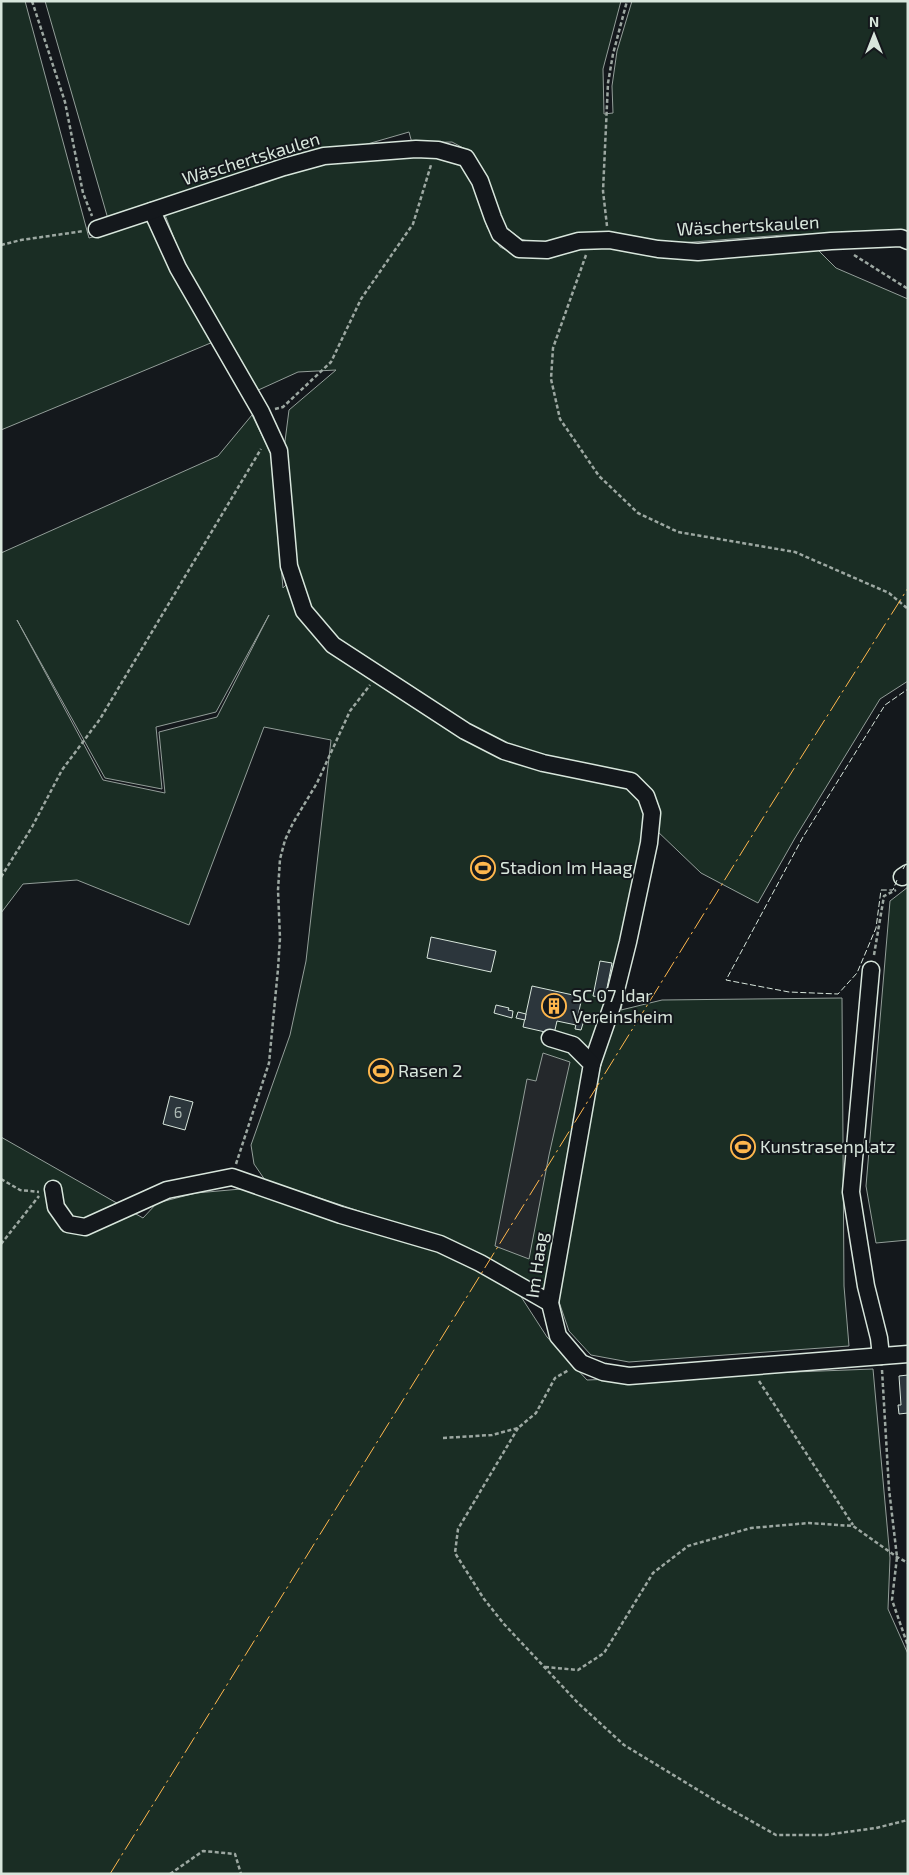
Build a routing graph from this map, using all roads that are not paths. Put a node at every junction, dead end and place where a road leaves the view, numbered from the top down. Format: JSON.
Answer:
{"nodes":[{"id":1,"x":152,"y":211,"type":"junction"},
{"id":2,"x":97,"y":229,"type":"road end"},
{"id":3,"x":908,"y":241,"type":"edge"},
{"id":4,"x":871,"y":970,"type":"road end"},
{"id":5,"x":550,"y":1038,"type":"dead end"},
{"id":6,"x":592,"y":1064,"type":"junction"},
{"id":7,"x":53,"y":1188,"type":"dead end"},
{"id":8,"x":550,"y":1303,"type":"junction"},
{"id":9,"x":908,"y":1354,"type":"edge"},
{"id":10,"x":881,"y":1356,"type":"junction"}],
"edges":[{"from":1,"to":2,"type":"street","name":"Wäschertskaulen"},
{"from":1,"to":3,"type":"street","name":"Wäschertskaulen"},
{"from":1,"to":6,"type":"street","name":"Im Haag"},
{"from":4,"to":10,"type":"street"},
{"from":5,"to":6,"type":"street"},
{"from":6,"to":8,"type":"street","name":"Im Haag"},
{"from":7,"to":8,"type":"street"},
{"from":8,"to":10,"type":"street","name":"Im Haag"},
{"from":9,"to":10,"type":"street"}]}
